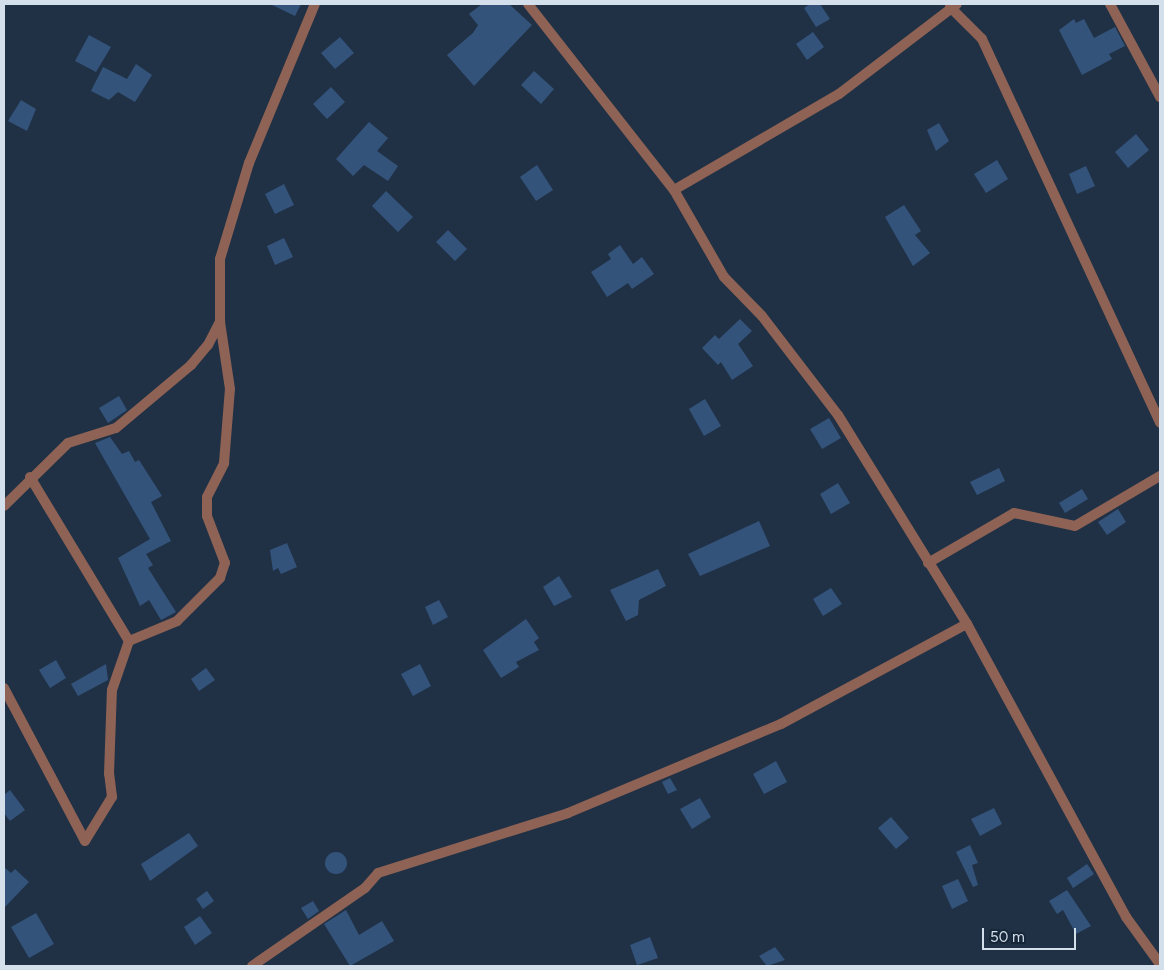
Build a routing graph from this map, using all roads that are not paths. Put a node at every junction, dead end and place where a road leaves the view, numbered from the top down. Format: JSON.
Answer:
{"nodes":[{"id":1,"x":315,"y":4,"type":"edge"},
{"id":2,"x":528,"y":4,"type":"edge"},
{"id":3,"x":1110,"y":4,"type":"edge"},
{"id":4,"x":953,"y":5,"type":"edge"},
{"id":5,"x":1160,"y":98,"type":"edge"},
{"id":6,"x":674,"y":190,"type":"junction"},
{"id":7,"x":220,"y":321,"type":"junction"},
{"id":8,"x":1160,"y":423,"type":"edge"},
{"id":9,"x":1160,"y":476,"type":"edge"},
{"id":10,"x":30,"y":477,"type":"junction"},
{"id":11,"x":4,"y":506,"type":"edge"},
{"id":12,"x":928,"y":564,"type":"junction"},
{"id":13,"x":967,"y":624,"type":"junction"},
{"id":14,"x":129,"y":641,"type":"junction"},
{"id":15,"x":4,"y":688,"type":"edge"},
{"id":16,"x":1160,"y":964,"type":"edge"},
{"id":17,"x":252,"y":966,"type":"edge"}],
"edges":[{"from":1,"to":7,"type":"street"},
{"from":2,"to":6,"type":"street"},
{"from":3,"to":5,"type":"street"},
{"from":4,"to":6,"type":"street"},
{"from":4,"to":8,"type":"street"},
{"from":6,"to":12,"type":"street"},
{"from":7,"to":10,"type":"street"},
{"from":7,"to":14,"type":"street"},
{"from":9,"to":12,"type":"street"},
{"from":10,"to":11,"type":"street"},
{"from":10,"to":14,"type":"street"},
{"from":12,"to":13,"type":"street"},
{"from":13,"to":16,"type":"street"},
{"from":13,"to":17,"type":"street"},
{"from":14,"to":15,"type":"street"}]}
